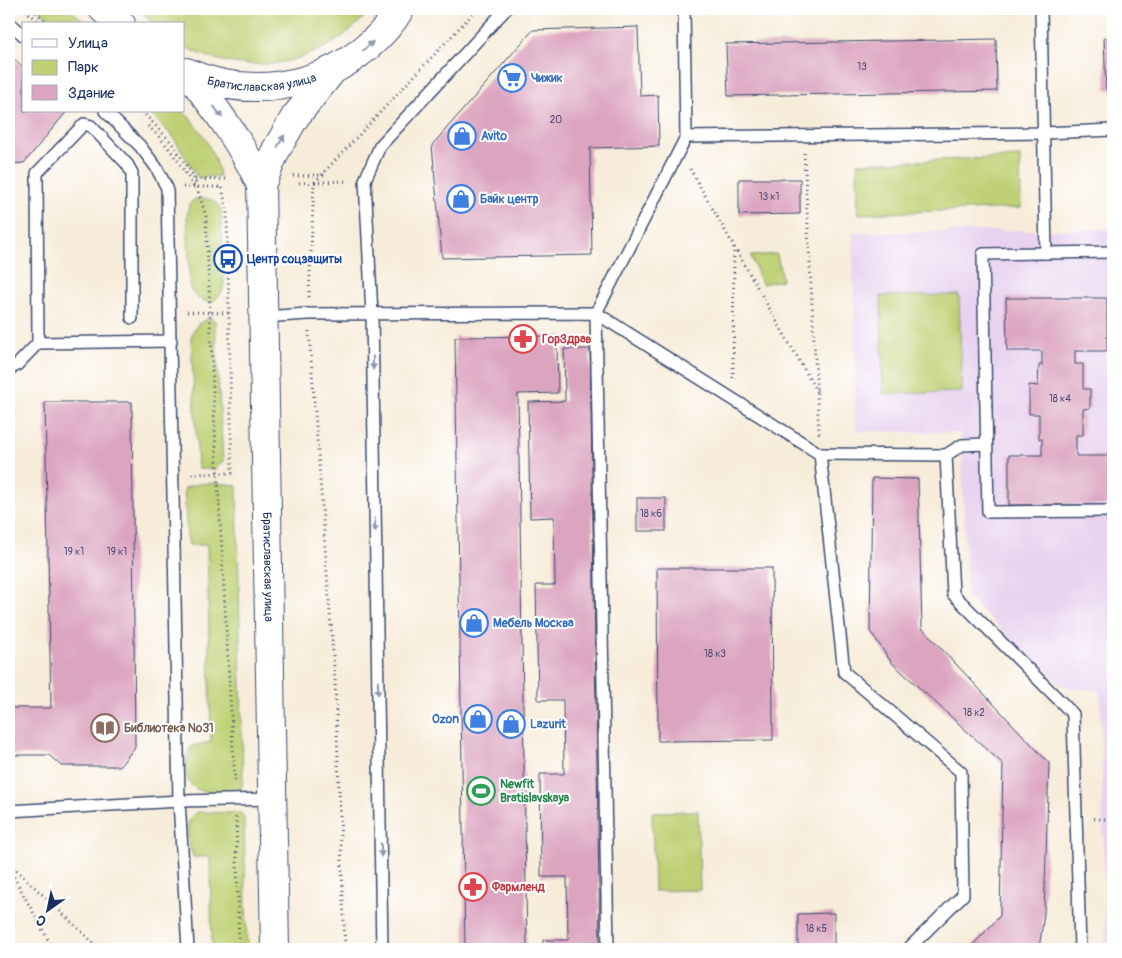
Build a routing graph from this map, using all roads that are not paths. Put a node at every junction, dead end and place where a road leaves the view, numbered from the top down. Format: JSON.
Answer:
{"nodes":[{"id":1,"x":103,"y":9,"type":"edge"},
{"id":2,"x":114,"y":9,"type":"edge"},
{"id":3,"x":506,"y":9,"type":"edge"},
{"id":4,"x":684,"y":9,"type":"edge"},
{"id":5,"x":1042,"y":9,"type":"edge"},
{"id":6,"x":400,"y":11,"type":"edge"},
{"id":7,"x":9,"y":22,"type":"edge"},
{"id":8,"x":119,"y":22,"type":"edge"},
{"id":9,"x":124,"y":22,"type":"edge"},
{"id":10,"x":22,"y":34,"type":"edge"},
{"id":11,"x":333,"y":70,"type":"junction"},
{"id":12,"x":186,"y":72,"type":"edge"},
{"id":13,"x":105,"y":112,"type":"edge"},
{"id":14,"x":1113,"y":130,"type":"edge"},
{"id":15,"x":1044,"y":133,"type":"junction"},
{"id":16,"x":686,"y":137,"type":"junction"},
{"id":17,"x":261,"y":185,"type":"junction"},
{"id":18,"x":1113,"y":252,"type":"edge"},
{"id":19,"x":1046,"y":253,"type":"junction"},
{"id":20,"x":596,"y":313,"type":"junction"},
{"id":21,"x":372,"y":314,"type":"junction"},
{"id":22,"x":263,"y":317,"type":"junction"},
{"id":23,"x":132,"y":318,"type":"dead end"},
{"id":24,"x":171,"y":341,"type":"junction"},
{"id":25,"x":38,"y":343,"type":"junction"},
{"id":26,"x":9,"y":369,"type":"edge"},
{"id":27,"x":986,"y":444,"type":"junction"},
{"id":28,"x":820,"y":454,"type":"junction"},
{"id":29,"x":946,"y":455,"type":"junction"},
{"id":30,"x":1113,"y":511,"type":"edge"},
{"id":31,"x":272,"y":799,"type":"junction"},
{"id":32,"x":179,"y":801,"type":"junction"},
{"id":33,"x":9,"y":811,"type":"edge"},
{"id":34,"x":188,"y":949,"type":"edge"},
{"id":35,"x":275,"y":949,"type":"edge"},
{"id":36,"x":382,"y":949,"type":"edge"},
{"id":37,"x":608,"y":949,"type":"edge"},
{"id":38,"x":908,"y":949,"type":"edge"},
{"id":39,"x":1080,"y":949,"type":"edge"}],
"edges":[{"from":1,"to":8,"type":"main road"},
{"from":2,"to":9,"type":"main road"},
{"from":3,"to":21,"type":"lane"},
{"from":4,"to":16,"type":"lane"},
{"from":5,"to":15,"type":"lane"},
{"from":11,"to":6,"type":"main road","name":"Братиславская улица","one_way":true},
{"from":7,"to":10,"type":"lane"},
{"from":11,"to":12,"type":"main road","name":"Братиславская улица"},
{"from":17,"to":11,"type":"main road","name":"Братиславская улица","one_way":true},
{"from":12,"to":17,"type":"main road","name":"Братиславская улица","one_way":true},
{"from":13,"to":24,"type":"lane"},
{"from":14,"to":15,"type":"lane"},
{"from":15,"to":16,"type":"lane"},
{"from":15,"to":19,"type":"lane"},
{"from":16,"to":20,"type":"lane"},
{"from":17,"to":22,"type":"main road","name":"Братиславская улица"},
{"from":18,"to":19,"type":"lane"},
{"from":19,"to":27,"type":"lane"},
{"from":20,"to":21,"type":"lane"},
{"from":20,"to":28,"type":"lane"},
{"from":20,"to":37,"type":"lane"},
{"from":21,"to":22,"type":"lane"},
{"from":21,"to":36,"type":"lane","one_way":true},
{"from":22,"to":31,"type":"main road","name":"Братиславская улица"},
{"from":23,"to":25,"type":"lane"},
{"from":24,"to":25,"type":"lane"},
{"from":24,"to":32,"type":"lane"},
{"from":25,"to":26,"type":"lane"},
{"from":27,"to":29,"type":"lane"},
{"from":27,"to":30,"type":"lane"},
{"from":28,"to":29,"type":"lane"},
{"from":28,"to":38,"type":"lane"},
{"from":29,"to":39,"type":"lane"},
{"from":31,"to":32,"type":"lane"},
{"from":31,"to":35,"type":"main road","name":"Братиславская улица"},
{"from":32,"to":33,"type":"lane"},
{"from":32,"to":34,"type":"lane"}]}
